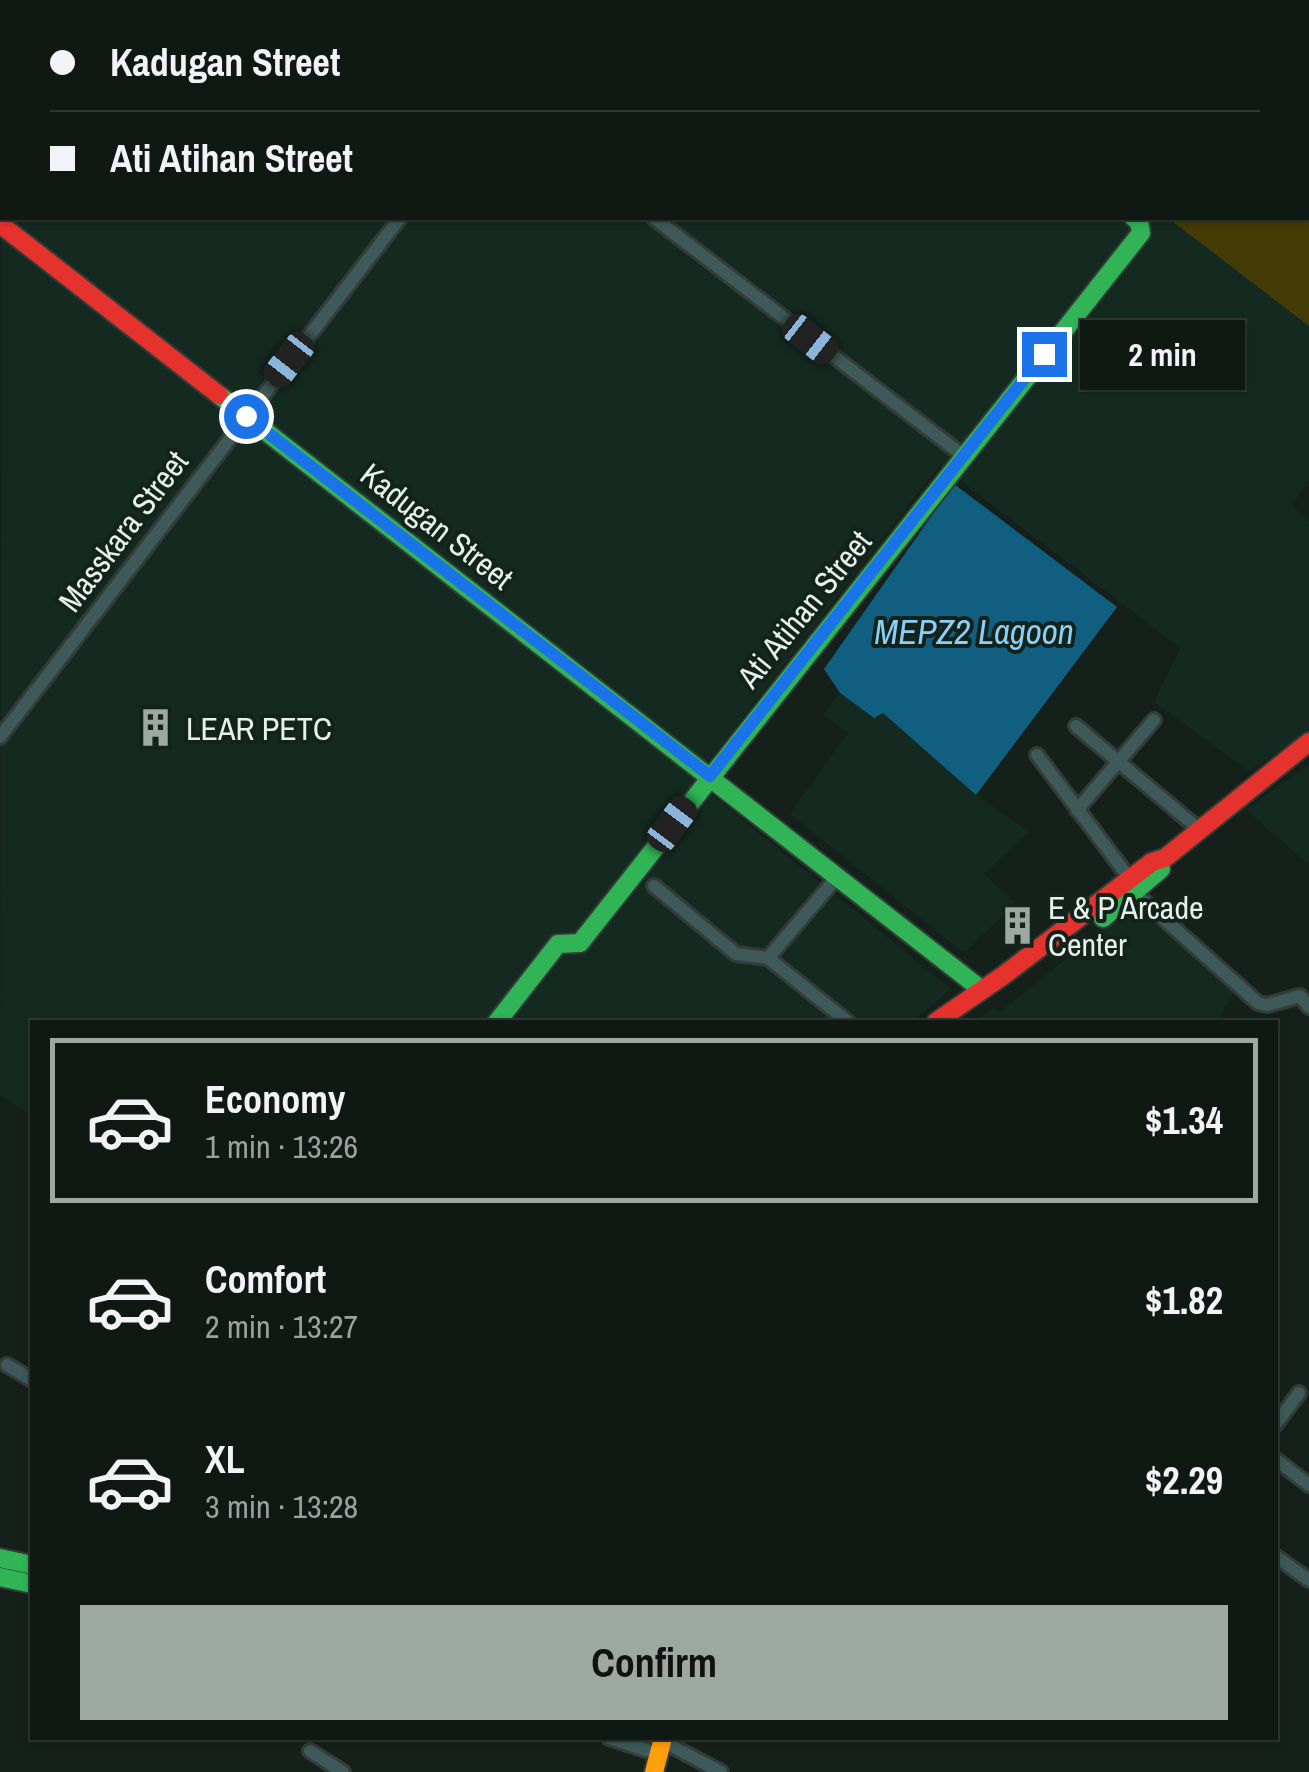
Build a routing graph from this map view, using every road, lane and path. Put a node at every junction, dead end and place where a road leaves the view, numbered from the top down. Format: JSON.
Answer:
{"nodes":[{"id":1,"x":398,"y":220,"type":"edge"},
{"id":2,"x":657,"y":220,"type":"edge"},
{"id":3,"x":1137,"y":220,"type":"edge"},
{"id":4,"x":0,"y":224,"type":"edge"},
{"id":5,"x":246,"y":416,"type":"junction"},
{"id":6,"x":965,"y":456,"type":"junction"},
{"id":7,"x":1154,"y":720,"type":"dead end"},
{"id":8,"x":1076,"y":726,"type":"dead end"},
{"id":9,"x":0,"y":737,"type":"edge"},
{"id":10,"x":1309,"y":742,"type":"edge"},
{"id":11,"x":1037,"y":755,"type":"dead end"},
{"id":12,"x":1118,"y":762,"type":"junction"},
{"id":13,"x":710,"y":776,"type":"junction"},
{"id":14,"x":1077,"y":810,"type":"junction"},
{"id":15,"x":1201,"y":831,"type":"junction"},
{"id":16,"x":838,"y":876,"type":"junction"},
{"id":17,"x":654,"y":886,"type":"dead end"},
{"id":18,"x":1133,"y":886,"type":"junction"},
{"id":19,"x":768,"y":958,"type":"junction"},
{"id":20,"x":982,"y":990,"type":"junction"},
{"id":21,"x":1309,"y":1007,"type":"edge"},
{"id":22,"x":498,"y":1020,"type":"edge"},
{"id":23,"x":846,"y":1020,"type":"edge"},
{"id":24,"x":939,"y":1020,"type":"edge"},
{"id":25,"x":963,"y":1020,"type":"edge"},
{"id":26,"x":7,"y":1365,"type":"dead end"},
{"id":27,"x":30,"y":1379,"type":"edge"},
{"id":28,"x":1299,"y":1393,"type":"dead end"},
{"id":29,"x":1278,"y":1421,"type":"edge"},
{"id":30,"x":1278,"y":1461,"type":"edge"},
{"id":31,"x":1308,"y":1481,"type":"edge"},
{"id":32,"x":0,"y":1558,"type":"edge"},
{"id":33,"x":1278,"y":1558,"type":"edge"},
{"id":34,"x":30,"y":1565,"type":"edge"},
{"id":35,"x":0,"y":1577,"type":"edge"},
{"id":36,"x":1309,"y":1580,"type":"edge"},
{"id":37,"x":30,"y":1584,"type":"edge"},
{"id":38,"x":617,"y":1740,"type":"edge"},
{"id":39,"x":310,"y":1751,"type":"dead end"},
{"id":40,"x":659,"y":1751,"type":"edge"},
{"id":41,"x":343,"y":1772,"type":"edge"},
{"id":42,"x":720,"y":1772,"type":"edge"}],
"edges":[{"from":1,"to":5,"type":"street","name":"Masskara Street"},
{"from":2,"to":6,"type":"street"},
{"from":3,"to":6,"type":"street","name":"Ati Atihan Street"},
{"from":4,"to":5,"type":"street","name":"Kadugan Street"},
{"from":5,"to":9,"type":"street","name":"Masskara Street"},
{"from":5,"to":13,"type":"street","name":"Kadugan Street"},
{"from":6,"to":13,"type":"street","name":"Ati Atihan Street"},
{"from":7,"to":12,"type":"street"},
{"from":8,"to":12,"type":"street"},
{"from":10,"to":15,"type":"street"},
{"from":11,"to":14,"type":"street"},
{"from":12,"to":14,"type":"street"},
{"from":12,"to":15,"type":"street"},
{"from":13,"to":16,"type":"street","name":"Kadugan Street"},
{"from":13,"to":22,"type":"street","name":"Ati Atihan Street"},
{"from":14,"to":18,"type":"street"},
{"from":15,"to":18,"type":"street"},
{"from":16,"to":19,"type":"street"},
{"from":16,"to":20,"type":"street","name":"Kadugan Street"},
{"from":17,"to":19,"type":"street"},
{"from":18,"to":20,"type":"street"},
{"from":18,"to":21,"type":"street"},
{"from":18,"to":25,"type":"street"},
{"from":19,"to":23,"type":"street"},
{"from":20,"to":24,"type":"street"},
{"from":26,"to":27,"type":"street"},
{"from":28,"to":29,"type":"street"},
{"from":30,"to":31,"type":"street"},
{"from":32,"to":34,"type":"street"},
{"from":33,"to":36,"type":"street"},
{"from":35,"to":37,"type":"street"},
{"from":38,"to":40,"type":"street"},
{"from":39,"to":41,"type":"street"},
{"from":40,"to":42,"type":"street"}]}
